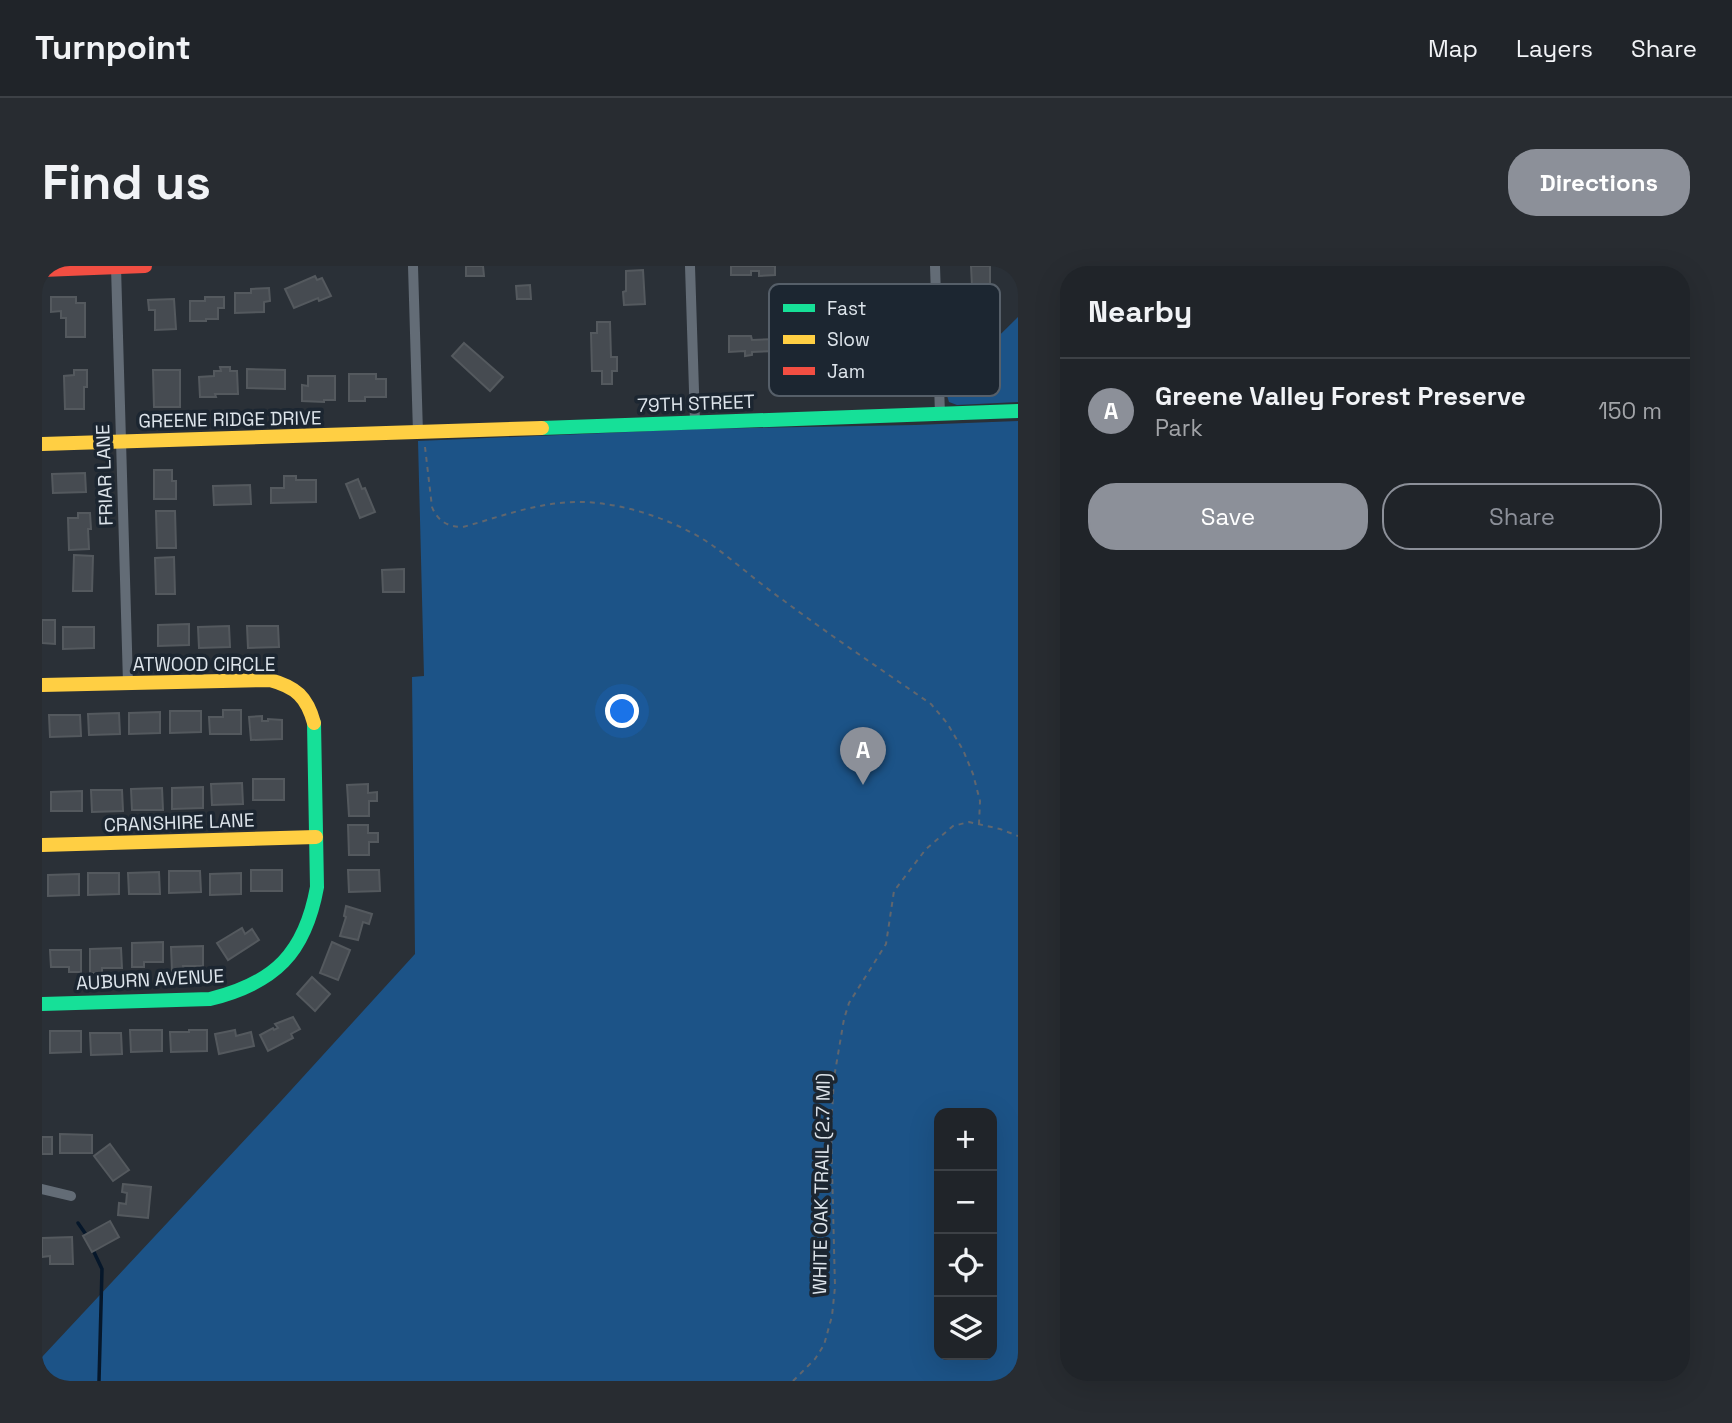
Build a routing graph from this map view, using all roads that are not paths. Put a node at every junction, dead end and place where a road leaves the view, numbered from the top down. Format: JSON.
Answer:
{"nodes":[{"id":1,"x":145,"y":266,"type":"edge"},
{"id":2,"x":412,"y":266,"type":"edge"},
{"id":3,"x":690,"y":266,"type":"edge"},
{"id":4,"x":935,"y":266,"type":"edge"},
{"id":5,"x":116,"y":267,"type":"edge"},
{"id":6,"x":42,"y":270,"type":"edge"},
{"id":7,"x":936,"y":284,"type":"edge"},
{"id":8,"x":939,"y":396,"type":"edge"},
{"id":9,"x":1018,"y":411,"type":"edge"},
{"id":10,"x":940,"y":414,"type":"junction"},
{"id":11,"x":695,"y":422,"type":"junction"},
{"id":12,"x":418,"y":433,"type":"junction"},
{"id":13,"x":121,"y":440,"type":"junction"},
{"id":14,"x":42,"y":444,"type":"edge"},
{"id":15,"x":128,"y":682,"type":"junction"},
{"id":16,"x":42,"y":685,"type":"edge"},
{"id":17,"x":316,"y":837,"type":"junction"},
{"id":18,"x":42,"y":845,"type":"edge"},
{"id":19,"x":42,"y":1004,"type":"edge"},
{"id":20,"x":42,"y":1189,"type":"edge"},
{"id":21,"x":71,"y":1196,"type":"dead end"}],
"edges":[{"from":1,"to":5,"type":"street"},
{"from":2,"to":12,"type":"street"},
{"from":3,"to":11,"type":"street"},
{"from":4,"to":7,"type":"street"},
{"from":5,"to":6,"type":"street"},
{"from":5,"to":13,"type":"street","name":"FRIAR LANE"},
{"from":8,"to":10,"type":"street"},
{"from":9,"to":10,"type":"street","name":"79TH STREET"},
{"from":10,"to":11,"type":"street","name":"79TH STREET"},
{"from":11,"to":12,"type":"street","name":"79TH STREET"},
{"from":12,"to":13,"type":"street","name":"GREENE RIDGE DRIVE"},
{"from":13,"to":14,"type":"street","name":"GREENE RIDGE DRIVE"},
{"from":13,"to":15,"type":"street","name":"FRIAR LANE"},
{"from":15,"to":16,"type":"street","name":"ATWOOD CIRCLE"},
{"from":15,"to":17,"type":"street","name":"ATWOOD CIRCLE"},
{"from":17,"to":18,"type":"street","name":"CRANSHIRE LANE"},
{"from":17,"to":19,"type":"street","name":"AUBURN AVENUE"},
{"from":20,"to":21,"type":"street"}]}
